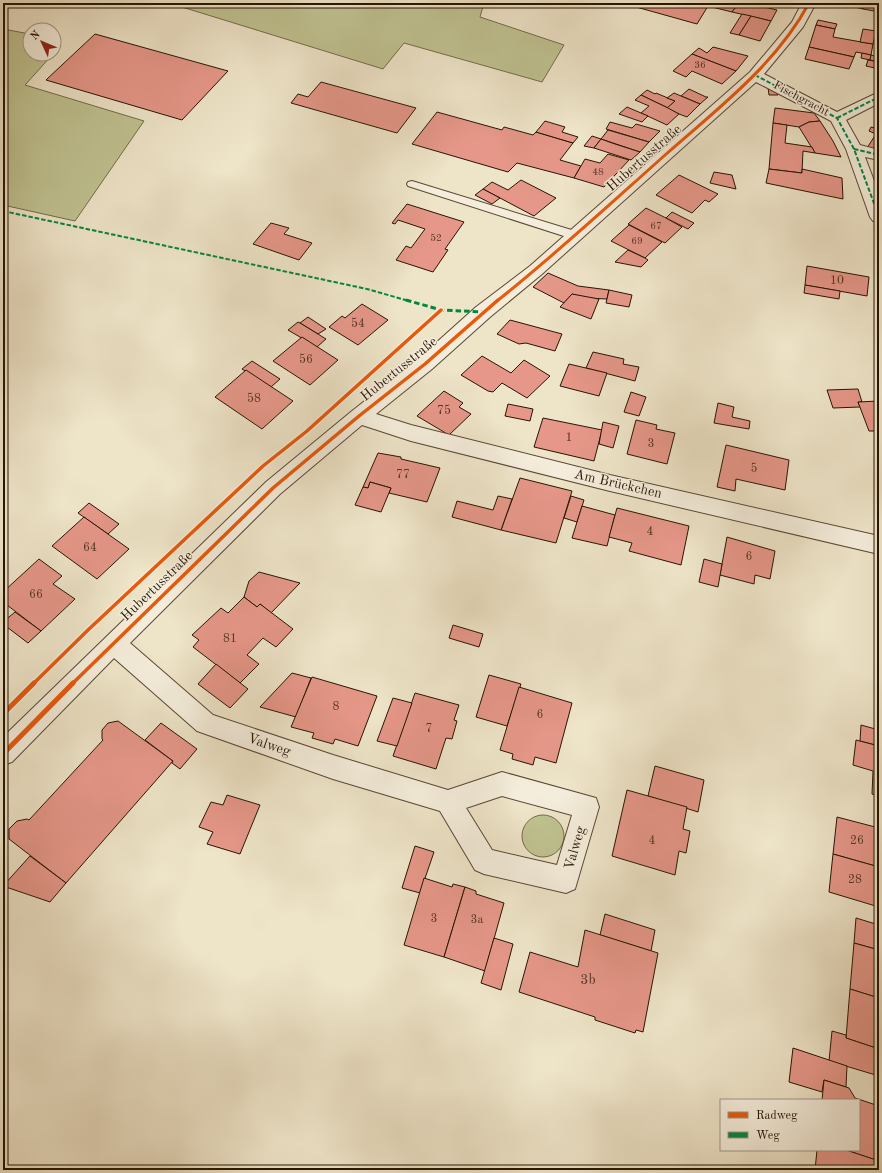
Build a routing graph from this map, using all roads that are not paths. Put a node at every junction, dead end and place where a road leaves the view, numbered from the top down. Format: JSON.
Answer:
{"nodes":[{"id":1,"x":809,"y":3,"type":"edge"},
{"id":2,"x":755,"y":75,"type":"junction"},
{"id":3,"x":879,"y":97,"type":"edge"},
{"id":4,"x":837,"y":118,"type":"junction"},
{"id":5,"x":854,"y":149,"type":"junction"},
{"id":6,"x":879,"y":154,"type":"edge"},
{"id":7,"x":412,"y":184,"type":"dead end"},
{"id":8,"x":879,"y":217,"type":"edge"},
{"id":9,"x":574,"y":235,"type":"junction"},
{"id":10,"x":359,"y":416,"type":"junction"},
{"id":11,"x":879,"y":545,"type":"edge"},
{"id":12,"x":114,"y":643,"type":"junction"},
{"id":13,"x":3,"y":754,"type":"edge"},
{"id":14,"x":448,"y":802,"type":"junction"}],
"edges":[{"from":1,"to":2,"type":"street","name":"Hubertusstraße"},
{"from":2,"to":4,"type":"street","name":"Fischgracht"},
{"from":2,"to":9,"type":"street","name":"Hubertusstraße"},
{"from":3,"to":4,"type":"street"},
{"from":4,"to":5,"type":"street","name":"Fischgracht"},
{"from":5,"to":6,"type":"street"},
{"from":5,"to":8,"type":"street","name":"Fischgracht"},
{"from":7,"to":9,"type":"lane"},
{"from":9,"to":10,"type":"street","name":"Hubertusstraße"},
{"from":10,"to":11,"type":"street","name":"Am Brückchen"},
{"from":10,"to":12,"type":"street","name":"Hubertusstraße"},
{"from":12,"to":13,"type":"street","name":"Hubertusstraße"},
{"from":12,"to":14,"type":"street","name":"Valweg"},
{"from":14,"to":14,"type":"street","name":"Valweg"}]}
